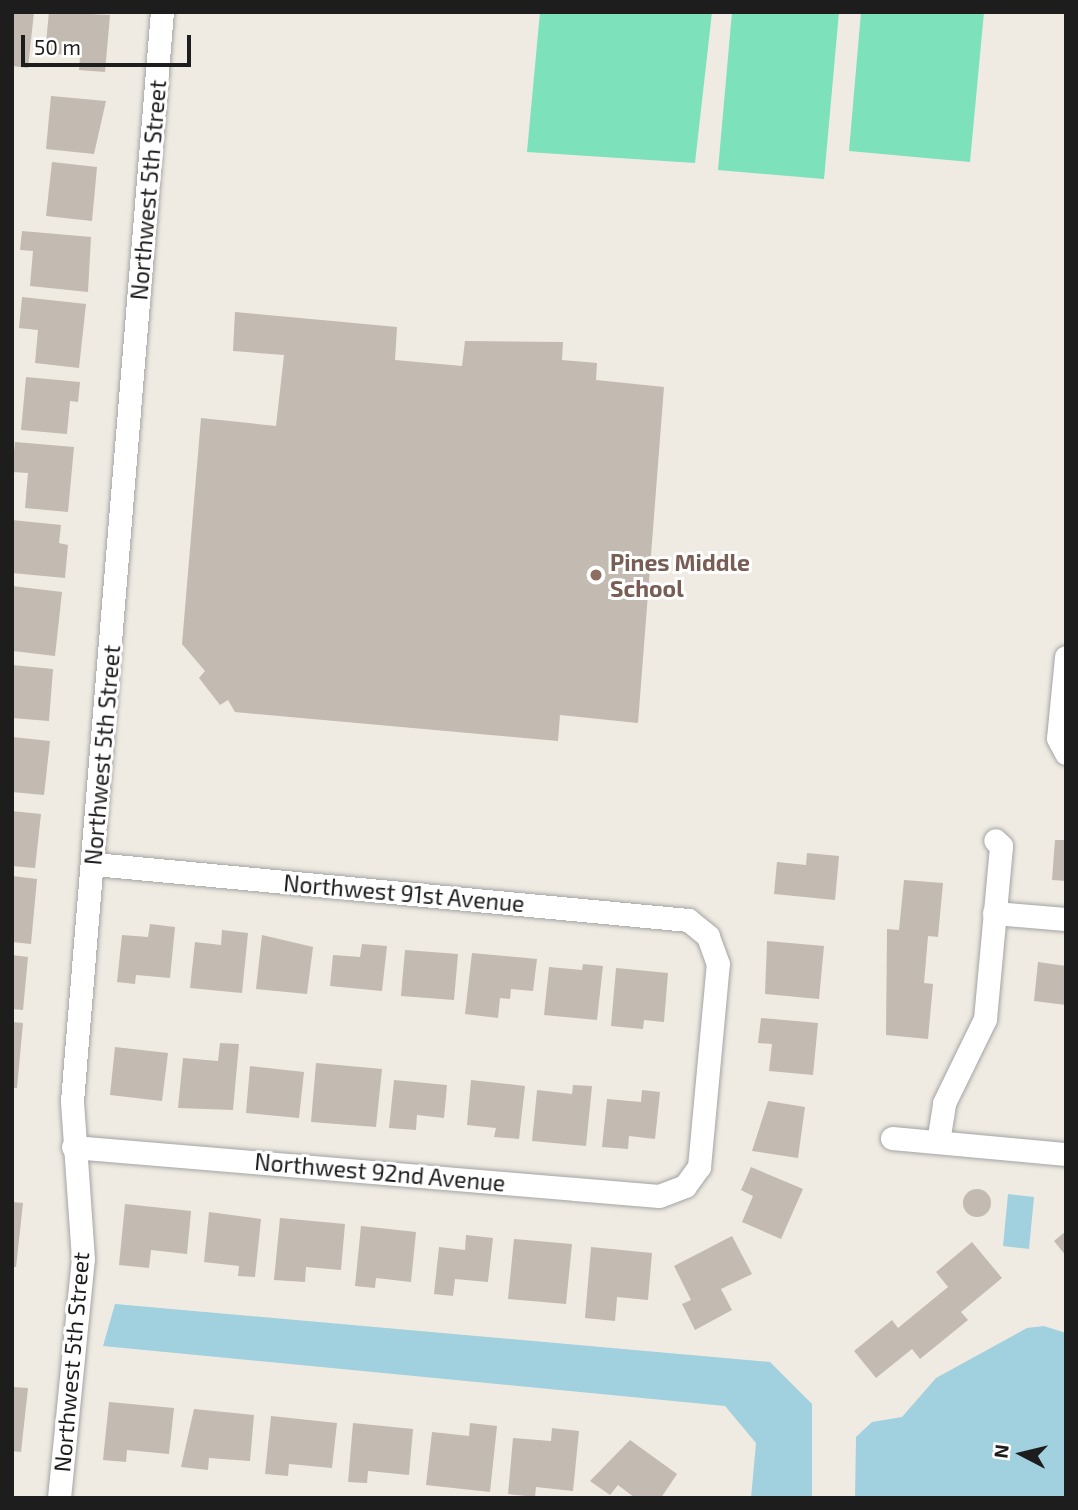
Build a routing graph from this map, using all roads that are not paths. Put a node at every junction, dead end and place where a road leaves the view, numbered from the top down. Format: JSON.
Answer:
{"nodes":[{"id":1,"x":162,"y":12,"type":"edge"},
{"id":2,"x":1066,"y":657,"type":"edge"},
{"id":3,"x":1066,"y":753,"type":"edge"},
{"id":4,"x":995,"y":840,"type":"dead end"},
{"id":5,"x":94,"y":864,"type":"junction"},
{"id":6,"x":994,"y":913,"type":"junction"},
{"id":7,"x":1066,"y":919,"type":"edge"},
{"id":8,"x":892,"y":1138,"type":"dead end"},
{"id":9,"x":938,"y":1142,"type":"junction"},
{"id":10,"x":73,"y":1147,"type":"junction"},
{"id":11,"x":1066,"y":1154,"type":"edge"},
{"id":12,"x":685,"y":1186,"type":"joint"},
{"id":13,"x":59,"y":1498,"type":"edge"}],
"edges":[{"from":1,"to":5,"type":"street","name":"Northwest 5th Street"},
{"from":2,"to":3,"type":"street"},
{"from":4,"to":6,"type":"street"},
{"from":5,"to":10,"type":"street","name":"Northwest 5th Street"},
{"from":5,"to":12,"type":"street","name":"Northwest 91st Avenue"},
{"from":6,"to":7,"type":"street"},
{"from":6,"to":9,"type":"street"},
{"from":8,"to":9,"type":"street"},
{"from":9,"to":11,"type":"street"},
{"from":10,"to":12,"type":"street","name":"Northwest 92nd Avenue"},
{"from":10,"to":13,"type":"street","name":"Northwest 5th Street"}]}
